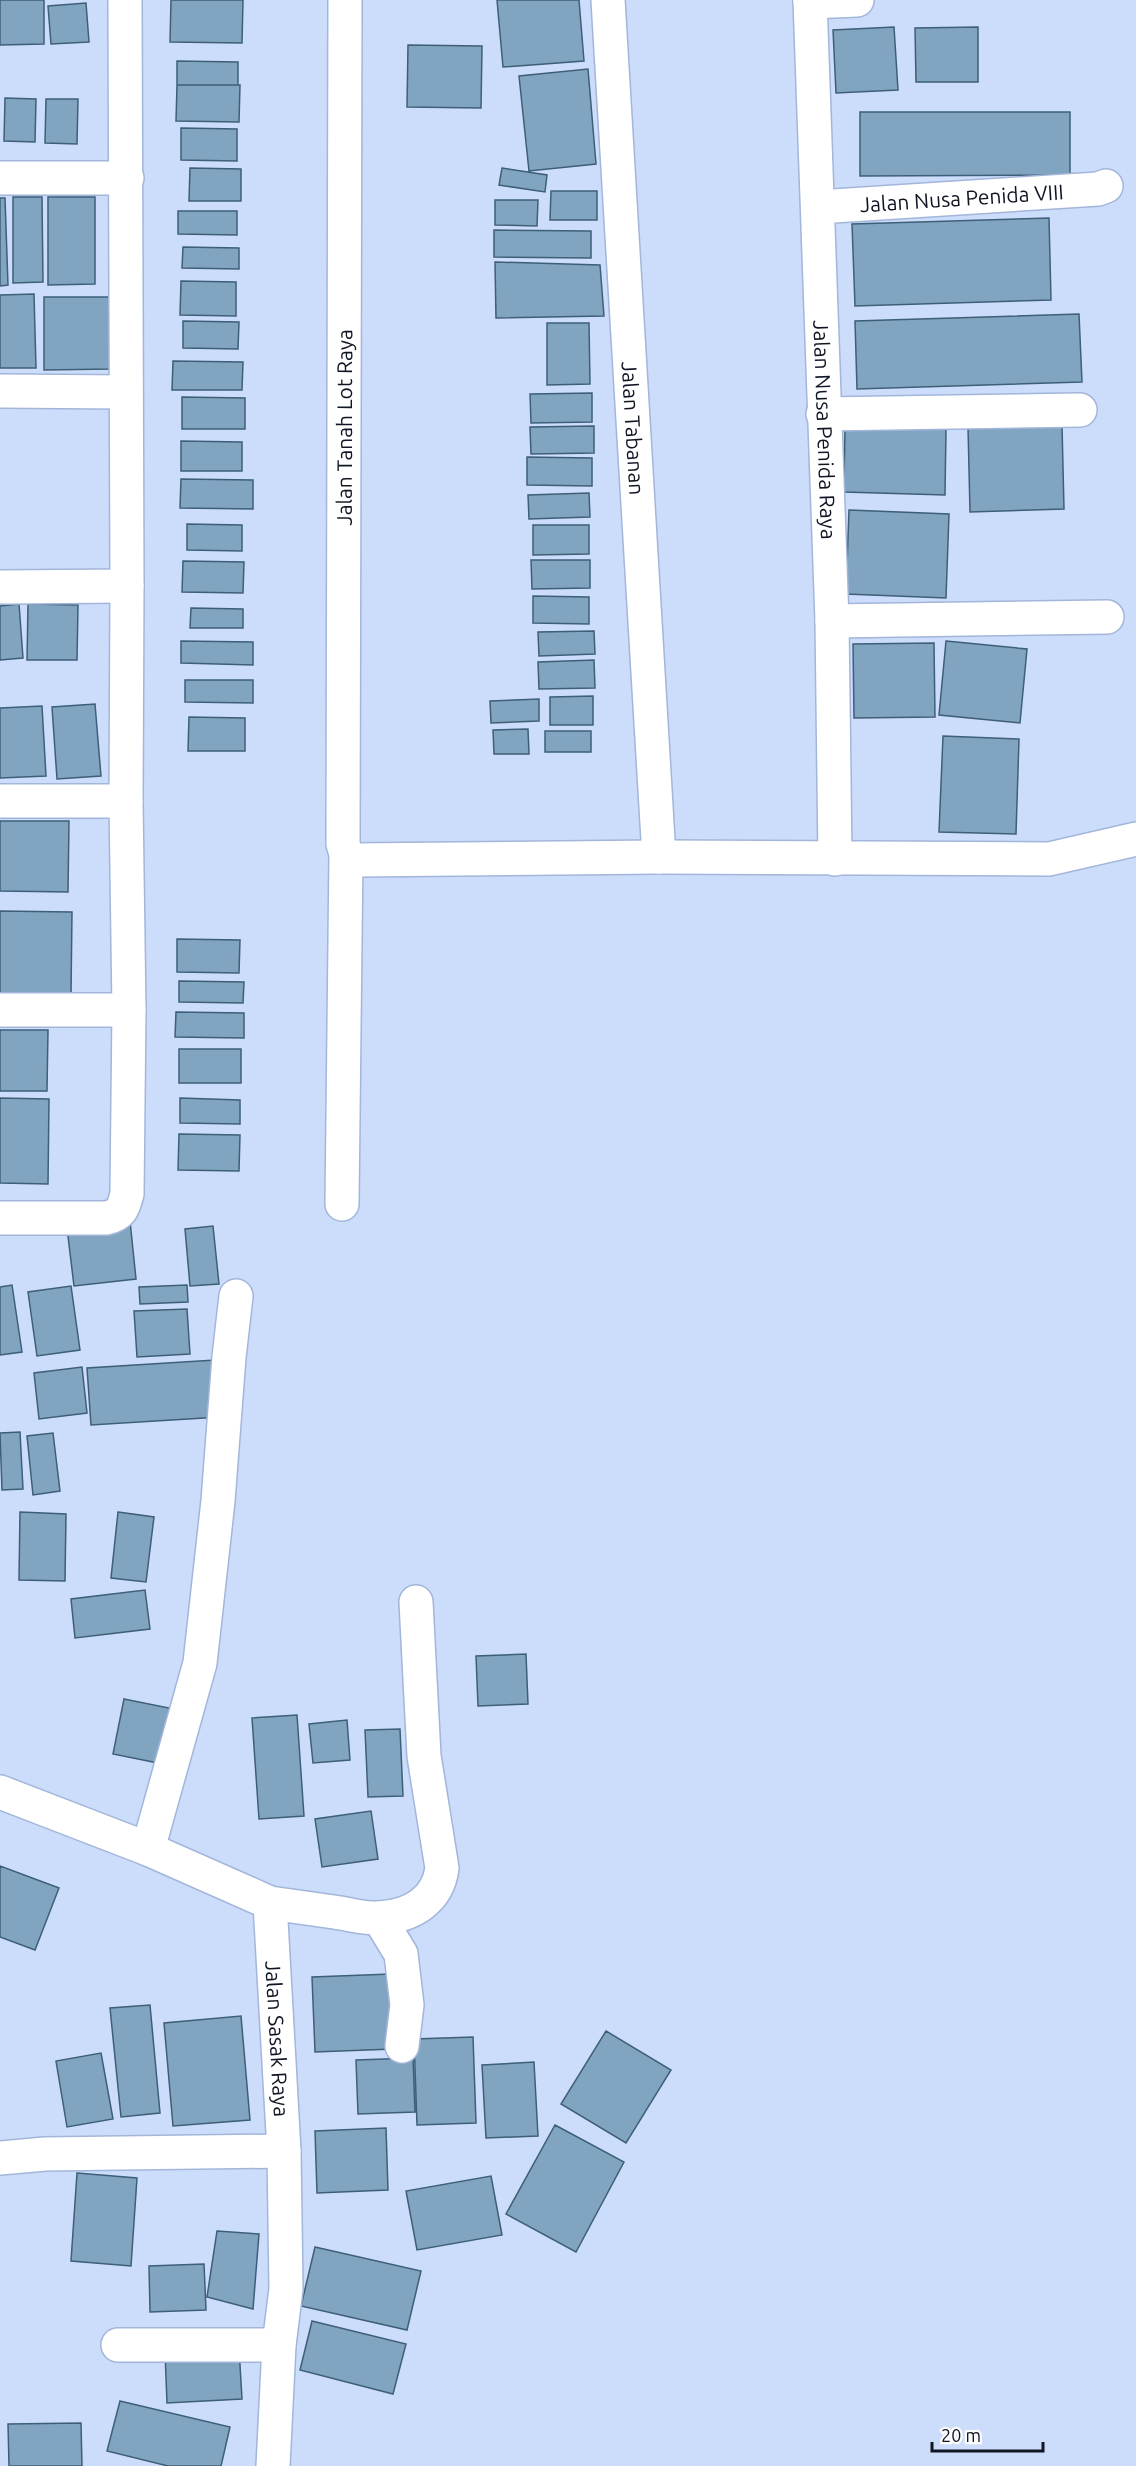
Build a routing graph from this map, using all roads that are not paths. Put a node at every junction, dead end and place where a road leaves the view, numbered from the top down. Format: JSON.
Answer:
{"nodes":[{"id":1,"x":125,"y":0,"type":"edge"},
{"id":2,"x":345,"y":0,"type":"edge"},
{"id":3,"x":608,"y":0,"type":"edge"},
{"id":4,"x":857,"y":0,"type":"edge"},
{"id":5,"x":810,"y":1,"type":"edge"},
{"id":6,"x":0,"y":178,"type":"edge"},
{"id":7,"x":127,"y":178,"type":"junction"},
{"id":8,"x":1106,"y":186,"type":"dead end"},
{"id":9,"x":818,"y":207,"type":"junction"},
{"id":10,"x":0,"y":391,"type":"edge"},
{"id":11,"x":125,"y":392,"type":"junction"},
{"id":12,"x":1080,"y":410,"type":"dead end"},
{"id":13,"x":823,"y":414,"type":"junction"},
{"id":14,"x":128,"y":586,"type":"junction"},
{"id":15,"x":0,"y":587,"type":"edge"},
{"id":16,"x":1107,"y":617,"type":"dead end"},
{"id":17,"x":832,"y":621,"type":"junction"},
{"id":18,"x":0,"y":801,"type":"edge"},
{"id":19,"x":126,"y":801,"type":"junction"},
{"id":20,"x":1136,"y":839,"type":"edge"},
{"id":21,"x":346,"y":854,"type":"junction"},
{"id":22,"x":659,"y":857,"type":"junction"},
{"id":23,"x":836,"y":859,"type":"junction"},
{"id":24,"x":0,"y":1010,"type":"edge"},
{"id":25,"x":129,"y":1010,"type":"junction"},
{"id":26,"x":342,"y":1203,"type":"dead end"},
{"id":27,"x":0,"y":1218,"type":"edge"},
{"id":28,"x":237,"y":1296,"type":"dead end"},
{"id":29,"x":416,"y":1602,"type":"dead end"},
{"id":30,"x":0,"y":1792,"type":"edge"},
{"id":31,"x":148,"y":1849,"type":"junction"},
{"id":32,"x":270,"y":1903,"type":"junction"},
{"id":33,"x":379,"y":1918,"type":"junction"},
{"id":34,"x":402,"y":2046,"type":"dead end"},
{"id":35,"x":284,"y":2151,"type":"junction"},
{"id":36,"x":0,"y":2158,"type":"edge"},
{"id":37,"x":118,"y":2345,"type":"dead end"},
{"id":38,"x":279,"y":2345,"type":"junction"},
{"id":39,"x":273,"y":2466,"type":"edge"}],
"edges":[{"from":1,"to":7,"type":"street"},
{"from":2,"to":21,"type":"street","name":"Jalan Tanah Lot Raya"},
{"from":3,"to":22,"type":"street","name":"Jalan Tabanan"},
{"from":4,"to":5,"type":"street"},
{"from":5,"to":9,"type":"street","name":"Jalan Nusa Penida Raya"},
{"from":6,"to":7,"type":"street"},
{"from":7,"to":11,"type":"street"},
{"from":8,"to":9,"type":"street","name":"Jalan Nusa Penida VIII"},
{"from":9,"to":13,"type":"street","name":"Jalan Nusa Penida Raya"},
{"from":10,"to":11,"type":"street"},
{"from":11,"to":14,"type":"street"},
{"from":12,"to":13,"type":"street"},
{"from":13,"to":17,"type":"street","name":"Jalan Nusa Penida Raya"},
{"from":14,"to":15,"type":"street"},
{"from":14,"to":19,"type":"street"},
{"from":16,"to":17,"type":"street"},
{"from":17,"to":23,"type":"street","name":"Jalan Nusa Penida Raya"},
{"from":18,"to":19,"type":"street"},
{"from":19,"to":25,"type":"street"},
{"from":20,"to":23,"type":"street"},
{"from":21,"to":22,"type":"street"},
{"from":21,"to":26,"type":"street","name":"Jalan Tanah Lot Raya"},
{"from":22,"to":23,"type":"street"},
{"from":24,"to":25,"type":"street"},
{"from":25,"to":27,"type":"street"},
{"from":28,"to":31,"type":"street"},
{"from":29,"to":33,"type":"street"},
{"from":30,"to":31,"type":"street"},
{"from":31,"to":32,"type":"street"},
{"from":32,"to":33,"type":"street"},
{"from":32,"to":35,"type":"street","name":"Jalan Sasak Raya"},
{"from":33,"to":34,"type":"street"},
{"from":35,"to":36,"type":"street"},
{"from":35,"to":38,"type":"street","name":"Jalan Sasak Raya"},
{"from":37,"to":38,"type":"street"},
{"from":38,"to":39,"type":"street","name":"Jalan Sasak Raya"}]}
